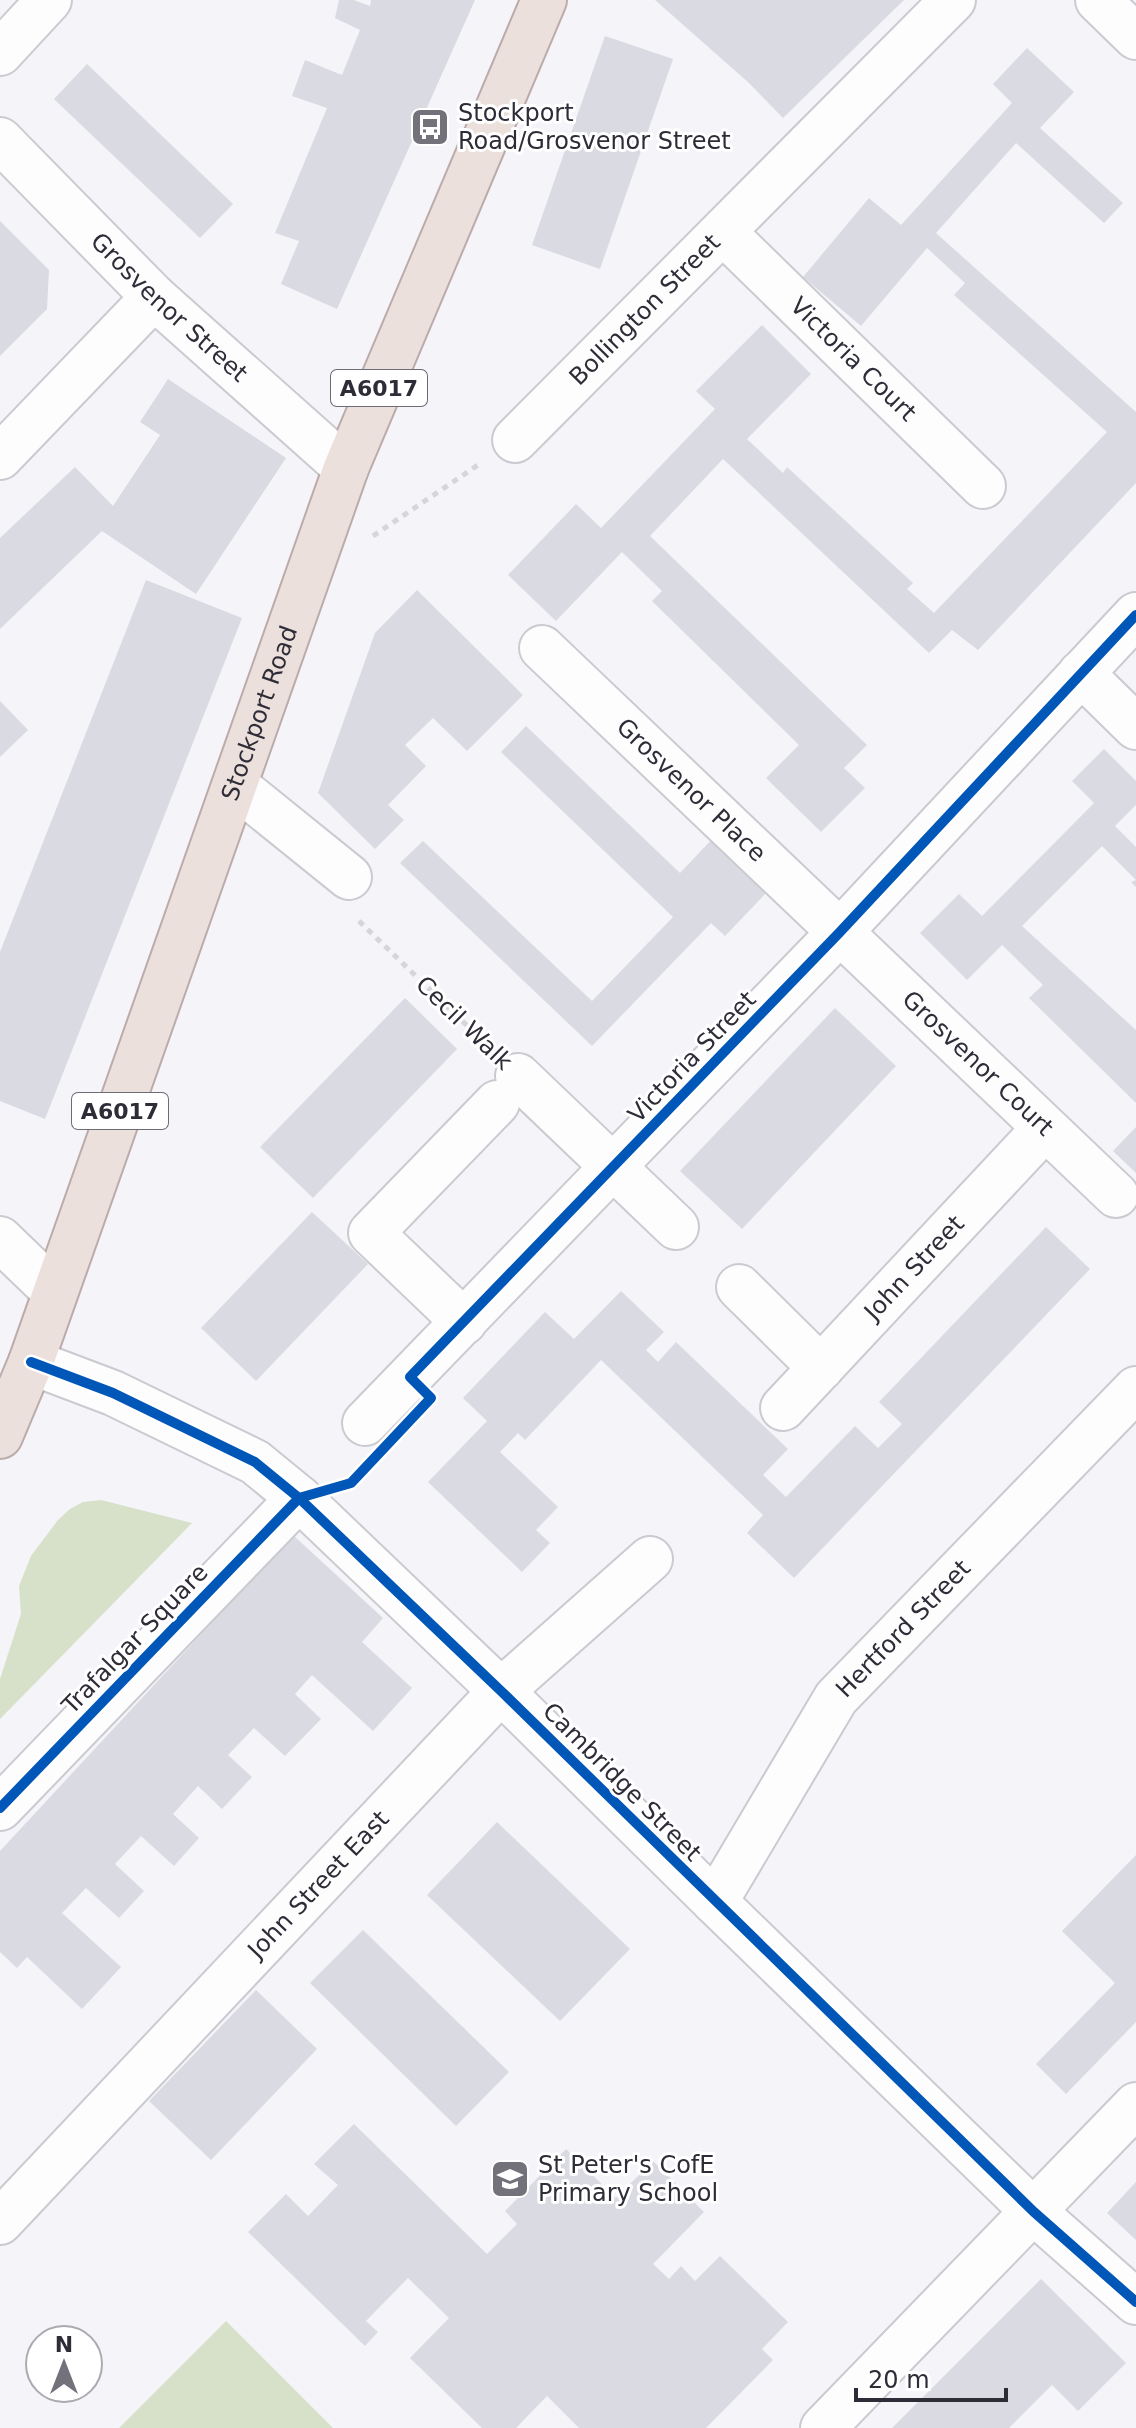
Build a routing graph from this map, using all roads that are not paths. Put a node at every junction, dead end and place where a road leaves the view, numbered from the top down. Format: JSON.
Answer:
{"nodes":[{"id":1,"x":49,"y":0,"type":"edge"},
{"id":2,"x":544,"y":0,"type":"edge"},
{"id":3,"x":953,"y":0,"type":"edge"},
{"id":4,"x":1098,"y":0,"type":"edge"},
{"id":5,"x":1136,"y":37,"type":"edge"},
{"id":6,"x":0,"y":53,"type":"edge"},
{"id":7,"x":0,"y":140,"type":"edge"},
{"id":8,"x":723,"y":232,"type":"junction"},
{"id":9,"x":154,"y":297,"type":"junction"},
{"id":10,"x":515,"y":440,"type":"road end"},
{"id":11,"x":0,"y":457,"type":"edge"},
{"id":12,"x":346,"y":468,"type":"junction"},
{"id":13,"x":983,"y":486,"type":"dead end"},
{"id":14,"x":1136,"y":615,"type":"edge"},
{"id":15,"x":542,"y":648,"type":"dead end"},
{"id":16,"x":1081,"y":673,"type":"junction"},
{"id":17,"x":1136,"y":727,"type":"edge"},
{"id":18,"x":235,"y":785,"type":"junction"},
{"id":19,"x":349,"y":877,"type":"road end"},
{"id":20,"x":839,"y":933,"type":"junction"},
{"id":21,"x":1045,"y":1128,"type":"junction"},
{"id":22,"x":613,"y":1167,"type":"junction"},
{"id":23,"x":1116,"y":1195,"type":"dead end"},
{"id":24,"x":676,"y":1227,"type":"dead end"},
{"id":25,"x":0,"y":1239,"type":"edge"},
{"id":26,"x":739,"y":1287,"type":"dead end"},
{"id":27,"x":55,"y":1292,"type":"junction"},
{"id":28,"x":464,"y":1322,"type":"junction"},
{"id":29,"x":31,"y":1362,"type":"junction"},
{"id":30,"x":821,"y":1368,"type":"junction"},
{"id":31,"x":1136,"y":1389,"type":"edge"},
{"id":32,"x":783,"y":1408,"type":"dead end"},
{"id":33,"x":365,"y":1423,"type":"dead end"},
{"id":34,"x":0,"y":1436,"type":"edge"},
{"id":35,"x":299,"y":1498,"type":"junction"},
{"id":36,"x":650,"y":1559,"type":"dead end"},
{"id":37,"x":501,"y":1691,"type":"junction"},
{"id":38,"x":0,"y":1808,"type":"edge"},
{"id":39,"x":715,"y":1902,"type":"junction"},
{"id":40,"x":1136,"y":2105,"type":"edge"},
{"id":41,"x":1034,"y":2212,"type":"junction"},
{"id":42,"x":0,"y":2222,"type":"edge"},
{"id":43,"x":1136,"y":2302,"type":"edge"},
{"id":44,"x":823,"y":2428,"type":"edge"}],
"edges":[{"from":1,"to":6,"type":"street"},
{"from":2,"to":12,"type":"highway","name":"Stockport Road","number":"A6017"},
{"from":3,"to":8,"type":"street","name":"Bollington Street"},
{"from":4,"to":5,"type":"street"},
{"from":7,"to":9,"type":"street","name":"Grosvenor Street"},
{"from":8,"to":10,"type":"street","name":"Bollington Street"},
{"from":8,"to":13,"type":"street","name":"Victoria Court"},
{"from":9,"to":11,"type":"street"},
{"from":9,"to":12,"type":"street","name":"Grosvenor Street"},
{"from":12,"to":18,"type":"highway","name":"Stockport Road","number":"A6017"},
{"from":14,"to":16,"type":"street","name":"Victoria Street"},
{"from":15,"to":20,"type":"street","name":"Grosvenor Place"},
{"from":16,"to":17,"type":"street"},
{"from":16,"to":20,"type":"street","name":"Victoria Street"},
{"from":18,"to":19,"type":"street"},
{"from":18,"to":27,"type":"highway","name":"Stockport Road","number":"A6017"},
{"from":20,"to":21,"type":"street","name":"Grosvenor Court"},
{"from":20,"to":22,"type":"street","name":"Victoria Street"},
{"from":21,"to":23,"type":"street","name":"Grosvenor Court"},
{"from":21,"to":30,"type":"street","name":"John Street"},
{"from":22,"to":24,"type":"street","name":"Cecil Walk"},
{"from":22,"to":28,"type":"street","name":"Victoria Street"},
{"from":22,"to":28,"type":"street","name":"Cecil Walk"},
{"from":25,"to":27,"type":"street"},
{"from":26,"to":30,"type":"street"},
{"from":27,"to":29,"type":"highway","name":"Stockport Road","number":"A6017"},
{"from":28,"to":33,"type":"street","name":"Victoria Street"},
{"from":29,"to":34,"type":"highway","name":"Stockport Road","number":"A6017"},
{"from":29,"to":35,"type":"street","name":"Cambridge Street"},
{"from":30,"to":32,"type":"street","name":"John Street"},
{"from":31,"to":39,"type":"street","name":"Hertford Street"},
{"from":35,"to":37,"type":"street","name":"Cambridge Street"},
{"from":35,"to":38,"type":"street","name":"Trafalgar Square"},
{"from":36,"to":37,"type":"street","name":"John Street East"},
{"from":37,"to":39,"type":"street","name":"Cambridge Street"},
{"from":37,"to":42,"type":"street","name":"John Street East"},
{"from":39,"to":41,"type":"street","name":"Cambridge Street"},
{"from":40,"to":41,"type":"street"},
{"from":41,"to":43,"type":"street","name":"Cambridge Street"},
{"from":41,"to":44,"type":"street"}]}
